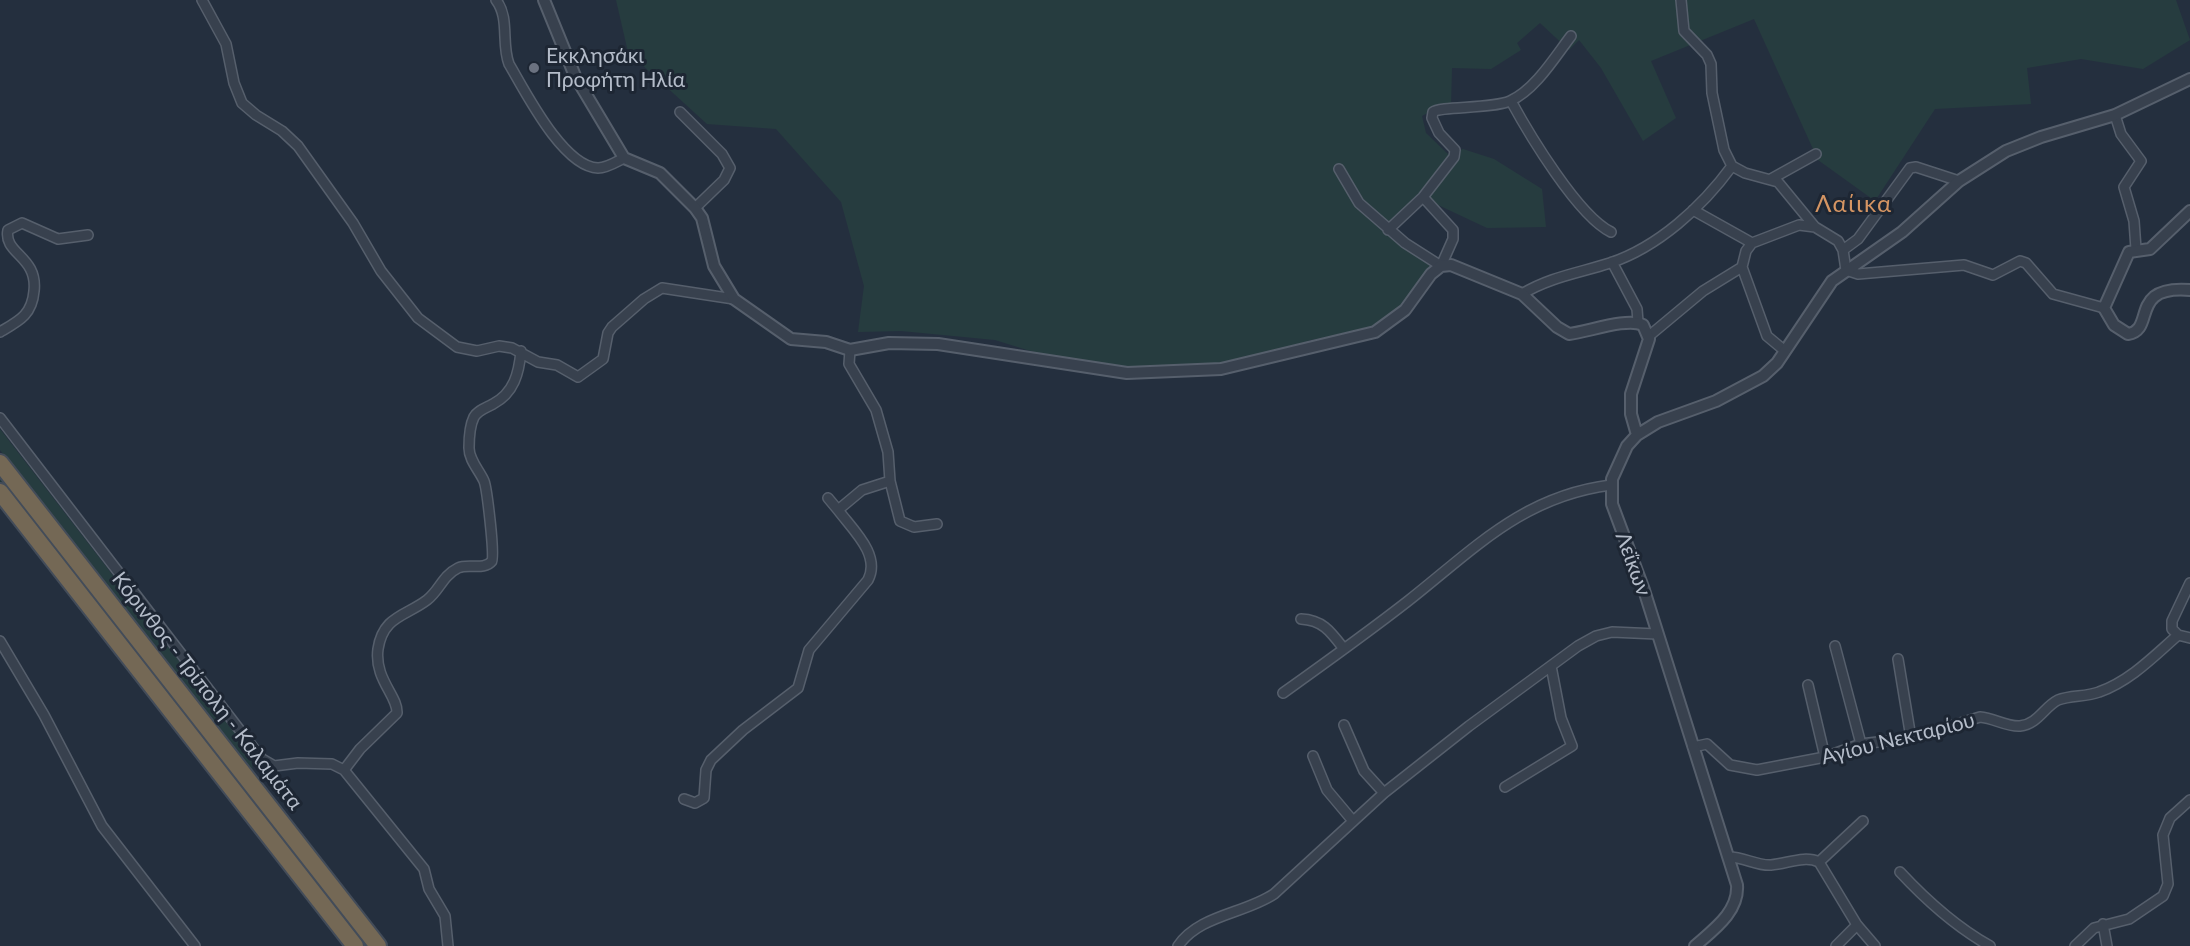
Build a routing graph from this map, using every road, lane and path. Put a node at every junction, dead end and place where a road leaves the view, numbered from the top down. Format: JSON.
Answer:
{"nodes":[{"id":1,"x":202,"y":0,"type":"edge"},
{"id":2,"x":496,"y":0,"type":"edge"},
{"id":3,"x":544,"y":0,"type":"edge"},
{"id":4,"x":1681,"y":0,"type":"edge"},
{"id":5,"x":1571,"y":36,"type":"dead end"},
{"id":6,"x":2190,"y":79,"type":"edge"},
{"id":7,"x":1511,"y":101,"type":"junction"},
{"id":8,"x":680,"y":112,"type":"dead end"},
{"id":9,"x":2115,"y":115,"type":"junction"},
{"id":10,"x":1816,"y":154,"type":"dead end"},
{"id":11,"x":624,"y":158,"type":"junction"},
{"id":12,"x":1731,"y":165,"type":"junction"},
{"id":13,"x":1339,"y":169,"type":"dead end"},
{"id":14,"x":1772,"y":179,"type":"junction"},
{"id":15,"x":1959,"y":181,"type":"junction"},
{"id":16,"x":1423,"y":197,"type":"junction"},
{"id":17,"x":695,"y":208,"type":"junction"},
{"id":18,"x":1693,"y":210,"type":"junction"},
{"id":19,"x":2190,"y":211,"type":"edge"},
{"id":20,"x":1815,"y":227,"type":"junction"},
{"id":21,"x":1388,"y":230,"type":"junction"},
{"id":22,"x":1611,"y":231,"type":"dead end"},
{"id":23,"x":88,"y":235,"type":"dead end"},
{"id":24,"x":1752,"y":243,"type":"junction"},
{"id":25,"x":2136,"y":249,"type":"junction"},
{"id":26,"x":1844,"y":250,"type":"junction"},
{"id":27,"x":1612,"y":262,"type":"junction"},
{"id":28,"x":1441,"y":266,"type":"junction"},
{"id":29,"x":1742,"y":267,"type":"junction"},
{"id":30,"x":1846,"y":270,"type":"junction"},
{"id":31,"x":2190,"y":290,"type":"edge"},
{"id":32,"x":1522,"y":294,"type":"junction"},
{"id":33,"x":734,"y":299,"type":"junction"},
{"id":34,"x":2104,"y":308,"type":"junction"},
{"id":35,"x":1638,"y":322,"type":"junction"},
{"id":36,"x":0,"y":332,"type":"edge"},
{"id":37,"x":1649,"y":336,"type":"junction"},
{"id":38,"x":850,"y":350,"type":"junction"},
{"id":39,"x":521,"y":351,"type":"junction"},
{"id":40,"x":1785,"y":351,"type":"junction"},
{"id":41,"x":0,"y":418,"type":"edge"},
{"id":42,"x":1637,"y":435,"type":"junction"},
{"id":43,"x":0,"y":463,"type":"edge"},
{"id":44,"x":890,"y":481,"type":"junction"},
{"id":45,"x":1611,"y":485,"type":"junction"},
{"id":46,"x":0,"y":492,"type":"edge"},
{"id":47,"x":828,"y":498,"type":"dead end"},
{"id":48,"x":838,"y":510,"type":"junction"},
{"id":49,"x":937,"y":524,"type":"dead end"},
{"id":50,"x":2190,"y":583,"type":"edge"},
{"id":51,"x":1301,"y":619,"type":"dead end"},
{"id":52,"x":1657,"y":633,"type":"junction"},
{"id":53,"x":2178,"y":635,"type":"junction"},
{"id":54,"x":2190,"y":638,"type":"edge"},
{"id":55,"x":0,"y":641,"type":"edge"},
{"id":56,"x":1835,"y":646,"type":"dead end"},
{"id":57,"x":1344,"y":649,"type":"junction"},
{"id":58,"x":1898,"y":659,"type":"dead end"},
{"id":59,"x":1551,"y":666,"type":"junction"},
{"id":60,"x":1808,"y":685,"type":"dead end"},
{"id":61,"x":1283,"y":693,"type":"dead end"},
{"id":62,"x":1344,"y":726,"type":"dead end"},
{"id":63,"x":1911,"y":738,"type":"junction"},
{"id":64,"x":1861,"y":744,"type":"junction"},
{"id":65,"x":1693,"y":747,"type":"junction"},
{"id":66,"x":1313,"y":756,"type":"dead end"},
{"id":67,"x":1825,"y":757,"type":"junction"},
{"id":68,"x":344,"y":770,"type":"junction"},
{"id":69,"x":1505,"y":787,"type":"dead end"},
{"id":70,"x":1383,"y":793,"type":"junction"},
{"id":71,"x":684,"y":800,"type":"dead end"},
{"id":72,"x":2190,"y":800,"type":"edge"},
{"id":73,"x":1353,"y":821,"type":"junction"},
{"id":74,"x":1863,"y":821,"type":"dead end"},
{"id":75,"x":1729,"y":857,"type":"junction"},
{"id":76,"x":1819,"y":862,"type":"junction"},
{"id":77,"x":1900,"y":872,"type":"dead end"},
{"id":78,"x":2103,"y":924,"type":"junction"},
{"id":79,"x":1857,"y":925,"type":"junction"},
{"id":80,"x":195,"y":946,"type":"edge"},
{"id":81,"x":356,"y":946,"type":"edge"},
{"id":82,"x":378,"y":946,"type":"edge"},
{"id":83,"x":448,"y":946,"type":"edge"},
{"id":84,"x":1178,"y":946,"type":"edge"},
{"id":85,"x":1695,"y":946,"type":"edge"},
{"id":86,"x":1836,"y":946,"type":"edge"},
{"id":87,"x":1875,"y":946,"type":"edge"},
{"id":88,"x":1990,"y":946,"type":"edge"},
{"id":89,"x":2075,"y":946,"type":"edge"},
{"id":90,"x":2107,"y":946,"type":"edge"}],
"edges":[{"from":1,"to":39,"type":"street"},
{"from":2,"to":11,"type":"street"},
{"from":3,"to":11,"type":"street"},
{"from":4,"to":12,"type":"street"},
{"from":5,"to":7,"type":"street"},
{"from":6,"to":9,"type":"street","name":"Λεΐκων"},
{"from":7,"to":16,"type":"street"},
{"from":7,"to":22,"type":"street"},
{"from":8,"to":17,"type":"street"},
{"from":9,"to":15,"type":"street","name":"Λεΐκων"},
{"from":9,"to":25,"type":"street"},
{"from":10,"to":14,"type":"street"},
{"from":11,"to":17,"type":"street"},
{"from":12,"to":14,"type":"street"},
{"from":12,"to":18,"type":"street"},
{"from":13,"to":21,"type":"street"},
{"from":14,"to":20,"type":"street"},
{"from":15,"to":26,"type":"street"},
{"from":15,"to":30,"type":"street","name":"Λεΐκων"},
{"from":16,"to":21,"type":"street"},
{"from":16,"to":28,"type":"street"},
{"from":17,"to":33,"type":"street"},
{"from":18,"to":24,"type":"street"},
{"from":18,"to":27,"type":"street"},
{"from":19,"to":25,"type":"street"},
{"from":20,"to":24,"type":"street"},
{"from":20,"to":26,"type":"street"},
{"from":21,"to":28,"type":"street"},
{"from":23,"to":36,"type":"street"},
{"from":24,"to":29,"type":"street"},
{"from":25,"to":34,"type":"street"},
{"from":26,"to":30,"type":"street"},
{"from":27,"to":32,"type":"street"},
{"from":27,"to":35,"type":"street"},
{"from":28,"to":32,"type":"street"},
{"from":28,"to":38,"type":"street"},
{"from":29,"to":37,"type":"street"},
{"from":29,"to":40,"type":"street"},
{"from":30,"to":34,"type":"street"},
{"from":30,"to":40,"type":"street","name":"Λεΐκων"},
{"from":31,"to":34,"type":"street"},
{"from":32,"to":35,"type":"street"},
{"from":33,"to":38,"type":"street"},
{"from":33,"to":39,"type":"street"},
{"from":35,"to":37,"type":"street"},
{"from":37,"to":42,"type":"street"},
{"from":38,"to":44,"type":"street"},
{"from":39,"to":68,"type":"street"},
{"from":40,"to":42,"type":"street","name":"Λεΐκων"},
{"from":41,"to":68,"type":"street"},
{"from":42,"to":45,"type":"street","name":"Λεΐκων"},
{"from":43,"to":82,"type":"highway","name":"Κόρινθος - Τρίπολη - Καλαμάτα"},
{"from":44,"to":48,"type":"street"},
{"from":44,"to":49,"type":"street"},
{"from":45,"to":52,"type":"street","name":"Λεΐκων"},
{"from":45,"to":57,"type":"street"},
{"from":46,"to":81,"type":"highway","name":"Κόρινθος - Τρίπολη - Καλαμάτα"},
{"from":47,"to":48,"type":"street"},
{"from":48,"to":71,"type":"street"},
{"from":50,"to":53,"type":"street"},
{"from":51,"to":57,"type":"street"},
{"from":52,"to":59,"type":"street"},
{"from":52,"to":65,"type":"street","name":"Λεΐκων"},
{"from":53,"to":54,"type":"street"},
{"from":53,"to":63,"type":"street","name":"Αγίου Νεκταρίου"},
{"from":55,"to":80,"type":"street"},
{"from":56,"to":64,"type":"street"},
{"from":57,"to":61,"type":"street"},
{"from":58,"to":63,"type":"street"},
{"from":59,"to":69,"type":"street"},
{"from":59,"to":70,"type":"street"},
{"from":60,"to":67,"type":"street"},
{"from":62,"to":70,"type":"street"},
{"from":63,"to":64,"type":"street","name":"Αγίου Νεκταρίου"},
{"from":64,"to":67,"type":"street","name":"Αγίου Νεκταρίου"},
{"from":65,"to":67,"type":"street","name":"Αγίου Νεκταρίου"},
{"from":65,"to":75,"type":"street","name":"Λεΐκων"},
{"from":66,"to":73,"type":"street"},
{"from":68,"to":83,"type":"street"},
{"from":70,"to":73,"type":"street"},
{"from":72,"to":78,"type":"street"},
{"from":73,"to":84,"type":"street"},
{"from":74,"to":76,"type":"street"},
{"from":75,"to":76,"type":"street"},
{"from":75,"to":85,"type":"street","name":"Λεΐκων"},
{"from":76,"to":79,"type":"street"},
{"from":77,"to":88,"type":"street"},
{"from":78,"to":89,"type":"street"},
{"from":78,"to":90,"type":"street"},
{"from":79,"to":86,"type":"street"},
{"from":79,"to":87,"type":"street"}]}
